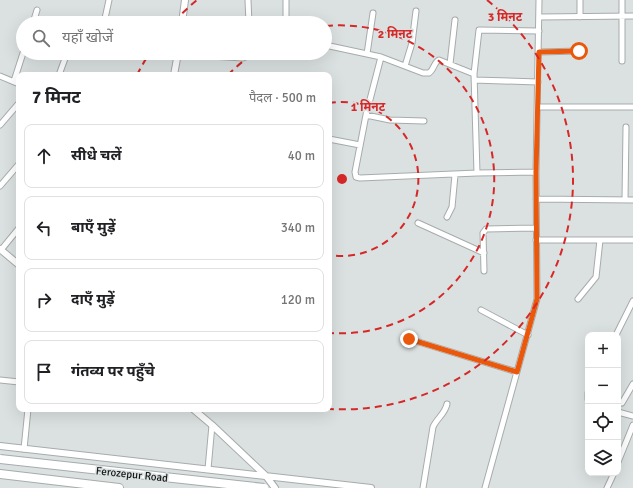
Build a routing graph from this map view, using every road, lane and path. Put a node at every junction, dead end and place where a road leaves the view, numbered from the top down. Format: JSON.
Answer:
{"nodes":[{"id":1,"x":109,"y":0,"type":"edge"},
{"id":2,"x":185,"y":0,"type":"edge"},
{"id":3,"x":248,"y":0,"type":"edge"},
{"id":4,"x":286,"y":0,"type":"edge"},
{"id":5,"x":539,"y":0,"type":"edge"},
{"id":6,"x":580,"y":0,"type":"edge"},
{"id":7,"x":622,"y":0,"type":"edge"},
{"id":8,"x":37,"y":10,"type":"dead end"},
{"id":9,"x":416,"y":10,"type":"dead end"},
{"id":10,"x":373,"y":13,"type":"dead end"},
{"id":11,"x":35,"y":16,"type":"edge"},
{"id":12,"x":106,"y":16,"type":"edge"},
{"id":13,"x":183,"y":16,"type":"edge"},
{"id":14,"x":249,"y":16,"type":"edge"},
{"id":15,"x":286,"y":16,"type":"edge"},
{"id":16,"x":580,"y":16,"type":"junction"},
{"id":17,"x":622,"y":16,"type":"junction"},
{"id":18,"x":633,"y":16,"type":"edge"},
{"id":19,"x":539,"y":17,"type":"junction"},
{"id":20,"x":455,"y":20,"type":"dead end"},
{"id":21,"x":539,"y":31,"type":"junction"},
{"id":22,"x":332,"y":46,"type":"edge"},
{"id":23,"x":579,"y":51,"type":"dead end"},
{"id":24,"x":539,"y":52,"type":"junction"},
{"id":25,"x":367,"y":54,"type":"junction"},
{"id":26,"x":381,"y":57,"type":"junction"},
{"id":27,"x":21,"y":60,"type":"edge"},
{"id":28,"x":64,"y":60,"type":"edge"},
{"id":29,"x":176,"y":60,"type":"edge"},
{"id":30,"x":622,"y":61,"type":"dead end"},
{"id":31,"x":450,"y":64,"type":"junction"},
{"id":32,"x":405,"y":66,"type":"junction"},
{"id":33,"x":18,"y":72,"type":"edge"},
{"id":34,"x":60,"y":72,"type":"edge"},
{"id":35,"x":174,"y":72,"type":"edge"},
{"id":36,"x":0,"y":76,"type":"edge"},
{"id":37,"x":474,"y":77,"type":"junction"},
{"id":38,"x":16,"y":82,"type":"edge"},
{"id":39,"x":538,"y":82,"type":"junction"},
{"id":40,"x":16,"y":106,"type":"edge"},
{"id":41,"x":633,"y":107,"type":"edge"},
{"id":42,"x":538,"y":108,"type":"junction"},
{"id":43,"x":366,"y":115,"type":"junction"},
{"id":44,"x":424,"y":121,"type":"dead end"},
{"id":45,"x":0,"y":125,"type":"edge"},
{"id":46,"x":626,"y":127,"type":"dead end"},
{"id":47,"x":332,"y":140,"type":"edge"},
{"id":48,"x":360,"y":145,"type":"junction"},
{"id":49,"x":16,"y":167,"type":"edge"},
{"id":50,"x":536,"y":172,"type":"junction"},
{"id":51,"x":477,"y":173,"type":"junction"},
{"id":52,"x":455,"y":175,"type":"junction"},
{"id":53,"x":0,"y":186,"type":"edge"},
{"id":54,"x":536,"y":199,"type":"junction"},
{"id":55,"x":625,"y":200,"type":"junction"},
{"id":56,"x":633,"y":200,"type":"edge"},
{"id":57,"x":447,"y":217,"type":"dead end"},
{"id":58,"x":418,"y":223,"type":"dead end"},
{"id":59,"x":536,"y":228,"type":"junction"},
{"id":60,"x":16,"y":232,"type":"edge"},
{"id":61,"x":536,"y":240,"type":"junction"},
{"id":62,"x":600,"y":240,"type":"junction"},
{"id":63,"x":633,"y":240,"type":"edge"},
{"id":64,"x":1,"y":249,"type":"edge"},
{"id":65,"x":484,"y":253,"type":"junction"},
{"id":66,"x":16,"y":262,"type":"edge"},
{"id":67,"x":484,"y":271,"type":"dead end"},
{"id":68,"x":578,"y":299,"type":"dead end"},
{"id":69,"x":633,"y":301,"type":"edge"},
{"id":70,"x":481,"y":310,"type":"dead end"},
{"id":71,"x":618,"y":332,"type":"edge"},
{"id":72,"x":528,"y":335,"type":"junction"},
{"id":73,"x":409,"y":339,"type":"dead end"},
{"id":74,"x":517,"y":372,"type":"junction"},
{"id":75,"x":0,"y":380,"type":"edge"},
{"id":76,"x":16,"y":382,"type":"edge"},
{"id":77,"x":633,"y":384,"type":"edge"},
{"id":78,"x":622,"y":403,"type":"dead end"},
{"id":79,"x":447,"y":404,"type":"dead end"},
{"id":80,"x":28,"y":412,"type":"edge"},
{"id":81,"x":197,"y":412,"type":"edge"},
{"id":82,"x":621,"y":413,"type":"edge"},
{"id":83,"x":633,"y":416,"type":"edge"},
{"id":84,"x":212,"y":425,"type":"junction"},
{"id":85,"x":633,"y":425,"type":"edge"},
{"id":86,"x":0,"y":446,"type":"edge"},
{"id":87,"x":24,"y":449,"type":"junction"},
{"id":88,"x":621,"y":455,"type":"edge"},
{"id":89,"x":0,"y":459,"type":"edge"},
{"id":90,"x":253,"y":464,"type":"junction"},
{"id":91,"x":208,"y":469,"type":"junction"},
{"id":92,"x":0,"y":474,"type":"edge"},
{"id":93,"x":258,"y":474,"type":"junction"},
{"id":94,"x":266,"y":476,"type":"junction"},
{"id":95,"x":613,"y":476,"type":"edge"},
{"id":96,"x":119,"y":488,"type":"edge"},
{"id":97,"x":264,"y":488,"type":"edge"},
{"id":98,"x":275,"y":488,"type":"edge"},
{"id":99,"x":371,"y":488,"type":"edge"},
{"id":100,"x":423,"y":488,"type":"edge"},
{"id":101,"x":485,"y":488,"type":"edge"},
{"id":102,"x":608,"y":488,"type":"edge"}],
"edges":[{"from":1,"to":12,"type":"street"},
{"from":2,"to":13,"type":"street"},
{"from":3,"to":14,"type":"street"},
{"from":4,"to":15,"type":"street"},
{"from":5,"to":19,"type":"street"},
{"from":6,"to":16,"type":"street"},
{"from":7,"to":17,"type":"street"},
{"from":8,"to":11,"type":"street"},
{"from":9,"to":32,"type":"street"},
{"from":10,"to":25,"type":"street"},
{"from":16,"to":17,"type":"street"},
{"from":16,"to":19,"type":"street"},
{"from":17,"to":18,"type":"street"},
{"from":17,"to":30,"type":"street"},
{"from":19,"to":21,"type":"street"},
{"from":20,"to":31,"type":"street"},
{"from":21,"to":24,"type":"street"},
{"from":21,"to":37,"type":"street"},
{"from":22,"to":25,"type":"street"},
{"from":23,"to":24,"type":"street"},
{"from":24,"to":39,"type":"street"},
{"from":25,"to":26,"type":"street"},
{"from":26,"to":32,"type":"street"},
{"from":26,"to":43,"type":"street"},
{"from":27,"to":33,"type":"street"},
{"from":28,"to":34,"type":"street"},
{"from":29,"to":35,"type":"street"},
{"from":31,"to":32,"type":"street"},
{"from":31,"to":37,"type":"street"},
{"from":36,"to":38,"type":"street"},
{"from":37,"to":39,"type":"street"},
{"from":37,"to":51,"type":"street"},
{"from":39,"to":42,"type":"street"},
{"from":40,"to":45,"type":"street"},
{"from":41,"to":42,"type":"street"},
{"from":42,"to":50,"type":"street"},
{"from":43,"to":44,"type":"street"},
{"from":43,"to":48,"type":"street"},
{"from":46,"to":55,"type":"street"},
{"from":47,"to":48,"type":"street"},
{"from":48,"to":52,"type":"street"},
{"from":49,"to":53,"type":"street"},
{"from":50,"to":51,"type":"street"},
{"from":50,"to":54,"type":"street"},
{"from":51,"to":52,"type":"street"},
{"from":52,"to":57,"type":"street"},
{"from":54,"to":55,"type":"street"},
{"from":54,"to":59,"type":"street"},
{"from":55,"to":56,"type":"street"},
{"from":58,"to":65,"type":"street"},
{"from":59,"to":61,"type":"street"},
{"from":59,"to":65,"type":"street"},
{"from":60,"to":64,"type":"street"},
{"from":61,"to":62,"type":"street"},
{"from":61,"to":72,"type":"street"},
{"from":62,"to":63,"type":"street"},
{"from":62,"to":68,"type":"street"},
{"from":64,"to":66,"type":"street"},
{"from":65,"to":67,"type":"street"},
{"from":69,"to":71,"type":"street"},
{"from":70,"to":72,"type":"street"},
{"from":72,"to":74,"type":"street"},
{"from":73,"to":74,"type":"street"},
{"from":74,"to":101,"type":"street"},
{"from":75,"to":76,"type":"street"},
{"from":77,"to":78,"type":"street"},
{"from":79,"to":100,"type":"street"},
{"from":80,"to":87,"type":"street"},
{"from":81,"to":84,"type":"street"},
{"from":82,"to":83,"type":"street"},
{"from":84,"to":90,"type":"street"},
{"from":84,"to":91,"type":"street"},
{"from":85,"to":88,"type":"street"},
{"from":86,"to":87,"type":"street"},
{"from":87,"to":91,"type":"street"},
{"from":89,"to":97,"type":"highway","name":"Ferozepur Road","bridge":true},
{"from":90,"to":93,"type":"street"},
{"from":90,"to":94,"type":"street"},
{"from":91,"to":93,"type":"street"},
{"from":92,"to":96,"type":"highway","name":"Ferozepur Road"},
{"from":93,"to":94,"type":"street"},
{"from":93,"to":97,"type":"street"},
{"from":94,"to":98,"type":"street"},
{"from":94,"to":99,"type":"street"},
{"from":95,"to":102,"type":"street"}]}
